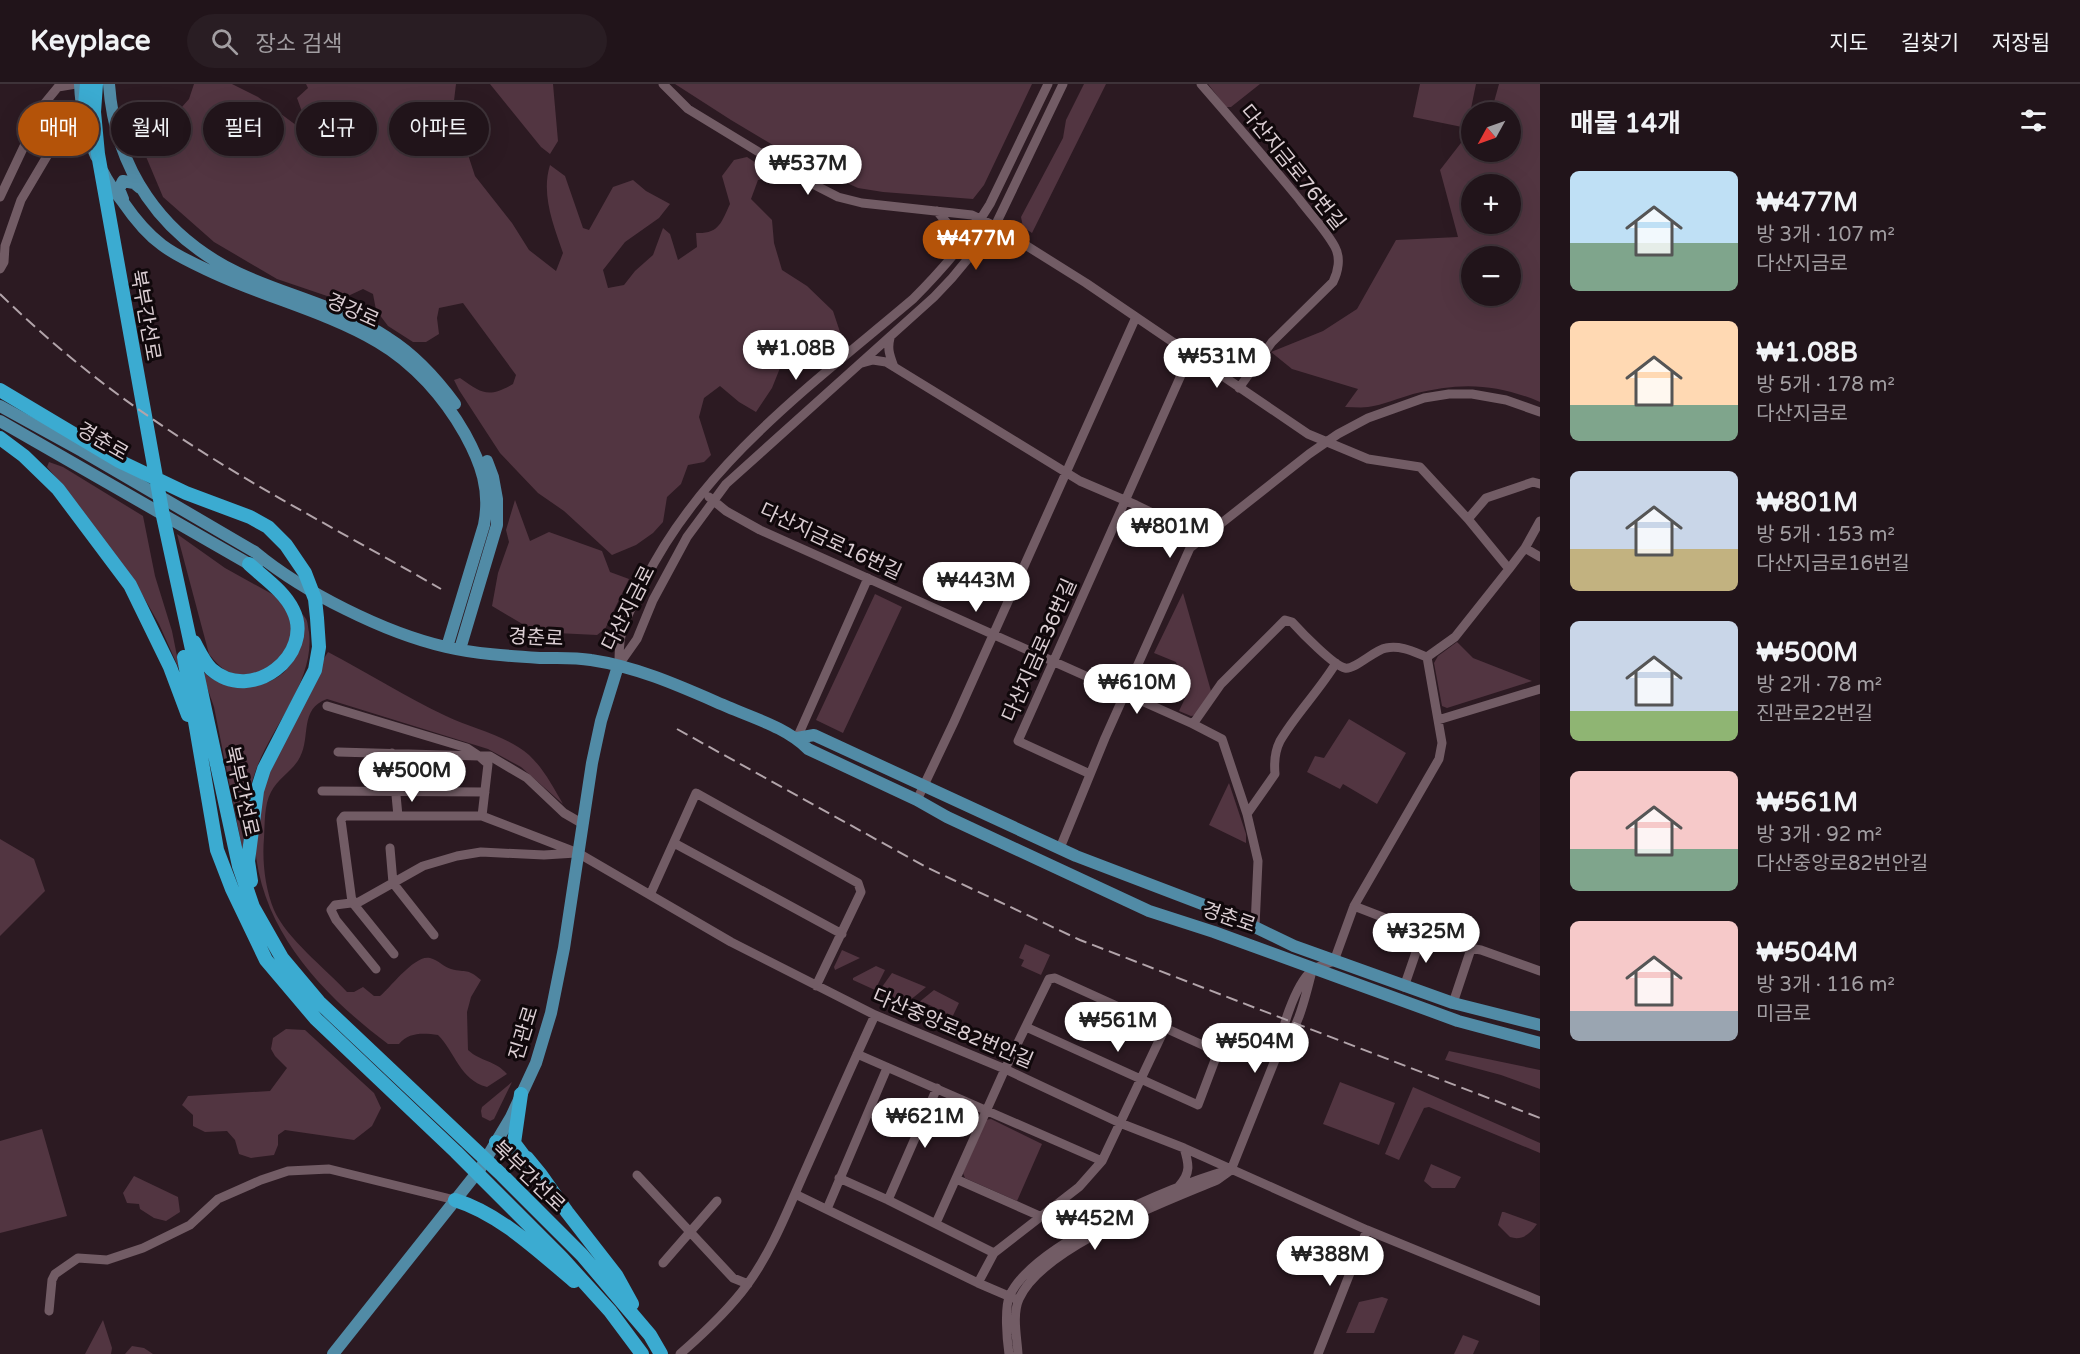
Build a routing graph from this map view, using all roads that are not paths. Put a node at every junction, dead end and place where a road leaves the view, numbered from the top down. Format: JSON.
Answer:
{"nodes":[{"id":1,"x":78,"y":84,"type":"edge"},
{"id":2,"x":87,"y":84,"type":"edge"},
{"id":3,"x":96,"y":84,"type":"edge"},
{"id":4,"x":109,"y":84,"type":"edge"},
{"id":5,"x":663,"y":84,"type":"edge"},
{"id":6,"x":1048,"y":84,"type":"edge"},
{"id":7,"x":1063,"y":84,"type":"edge"},
{"id":8,"x":1201,"y":84,"type":"edge"},
{"id":9,"x":81,"y":102,"type":"edge"},
{"id":10,"x":47,"y":156,"type":"edge"},
{"id":11,"x":96,"y":156,"type":"edge"},
{"id":12,"x":141,"y":189,"type":"junction"},
{"id":13,"x":0,"y":197,"type":"edge"},
{"id":14,"x":127,"y":207,"type":"junction"},
{"id":15,"x":937,"y":211,"type":"junction"},
{"id":16,"x":981,"y":219,"type":"junction"},
{"id":17,"x":168,"y":224,"type":"junction"},
{"id":18,"x":995,"y":226,"type":"junction"},
{"id":19,"x":148,"y":233,"type":"junction"},
{"id":20,"x":109,"y":243,"type":"junction"},
{"id":21,"x":956,"y":251,"type":"junction"},
{"id":22,"x":0,"y":269,"type":"edge"},
{"id":23,"x":1136,"y":318,"type":"junction"},
{"id":24,"x":890,"y":337,"type":"junction"},
{"id":25,"x":1190,"y":355,"type":"junction"},
{"id":26,"x":860,"y":363,"type":"junction"},
{"id":27,"x":894,"y":367,"type":"junction"},
{"id":28,"x":1239,"y":388,"type":"junction"},
{"id":29,"x":0,"y":390,"type":"edge"},
{"id":30,"x":0,"y":406,"type":"edge"},
{"id":31,"x":1540,"y":412,"type":"edge"},
{"id":32,"x":0,"y":421,"type":"edge"},
{"id":33,"x":0,"y":438,"type":"edge"},
{"id":34,"x":1328,"y":441,"type":"junction"},
{"id":35,"x":1066,"y":473,"type":"junction"},
{"id":36,"x":1540,"y":484,"type":"edge"},
{"id":37,"x":703,"y":491,"type":"junction"},
{"id":38,"x":713,"y":501,"type":"junction"},
{"id":39,"x":1126,"y":501,"type":"junction"},
{"id":40,"x":1468,"y":519,"type":"junction"},
{"id":41,"x":1540,"y":521,"type":"edge"},
{"id":42,"x":1204,"y":538,"type":"junction"},
{"id":43,"x":1525,"y":548,"type":"junction"},
{"id":44,"x":1540,"y":557,"type":"edge"},
{"id":45,"x":249,"y":564,"type":"junction"},
{"id":46,"x":276,"y":569,"type":"junction"},
{"id":47,"x":1509,"y":569,"type":"junction"},
{"id":48,"x":868,"y":578,"type":"junction"},
{"id":49,"x":174,"y":590,"type":"junction"},
{"id":50,"x":187,"y":630,"type":"junction"},
{"id":51,"x":993,"y":635,"type":"junction"},
{"id":52,"x":447,"y":647,"type":"junction"},
{"id":53,"x":460,"y":649,"type":"junction"},
{"id":54,"x":1427,"y":657,"type":"junction"},
{"id":55,"x":1053,"y":663,"type":"junction"},
{"id":56,"x":1336,"y":663,"type":"junction"},
{"id":57,"x":618,"y":666,"type":"junction"},
{"id":58,"x":1540,"y":689,"type":"edge"},
{"id":59,"x":1125,"y":695,"type":"junction"},
{"id":60,"x":327,"y":706,"type":"dead end"},
{"id":61,"x":1438,"y":720,"type":"junction"},
{"id":62,"x":1193,"y":724,"type":"junction"},
{"id":63,"x":197,"y":738,"type":"junction"},
{"id":64,"x":797,"y":738,"type":"junction"},
{"id":65,"x":338,"y":752,"type":"dead end"},
{"id":66,"x":392,"y":753,"type":"junction"},
{"id":67,"x":479,"y":756,"type":"junction"},
{"id":68,"x":1090,"y":774,"type":"junction"},
{"id":69,"x":924,"y":786,"type":"junction"},
{"id":70,"x":322,"y":791,"type":"dead end"},
{"id":71,"x":396,"y":792,"type":"junction"},
{"id":72,"x":485,"y":792,"type":"junction"},
{"id":73,"x":917,"y":800,"type":"junction"},
{"id":74,"x":1247,"y":814,"type":"junction"},
{"id":75,"x":398,"y":816,"type":"junction"},
{"id":76,"x":482,"y":816,"type":"junction"},
{"id":77,"x":583,"y":824,"type":"junction"},
{"id":78,"x":674,"y":843,"type":"junction"},
{"id":79,"x":390,"y":848,"type":"dead end"},
{"id":80,"x":1060,"y":848,"type":"junction"},
{"id":81,"x":578,"y":852,"type":"junction"},
{"id":82,"x":393,"y":883,"type":"junction"},
{"id":83,"x":650,"y":896,"type":"junction"},
{"id":84,"x":351,"y":902,"type":"junction"},
{"id":85,"x":1354,"y":906,"type":"junction"},
{"id":86,"x":253,"y":907,"type":"junction"},
{"id":87,"x":1256,"y":926,"type":"junction"},
{"id":88,"x":1423,"y":932,"type":"junction"},
{"id":89,"x":842,"y":934,"type":"junction"},
{"id":90,"x":434,"y":935,"type":"dead end"},
{"id":91,"x":1471,"y":949,"type":"junction"},
{"id":92,"x":394,"y":954,"type":"dead end"},
{"id":93,"x":1334,"y":961,"type":"junction"},
{"id":94,"x":376,"y":969,"type":"dead end"},
{"id":95,"x":1313,"y":969,"type":"junction"},
{"id":96,"x":1540,"y":971,"type":"edge"},
{"id":97,"x":816,"y":986,"type":"junction"},
{"id":98,"x":1404,"y":987,"type":"junction"},
{"id":99,"x":1453,"y":1003,"type":"junction"},
{"id":100,"x":874,"y":1016,"type":"junction"},
{"id":101,"x":1540,"y":1025,"type":"edge"},
{"id":102,"x":1026,"y":1027,"type":"junction"},
{"id":103,"x":1165,"y":1028,"type":"junction"},
{"id":104,"x":1540,"y":1043,"type":"edge"},
{"id":105,"x":857,"y":1054,"type":"junction"},
{"id":106,"x":887,"y":1068,"type":"junction"},
{"id":107,"x":1005,"y":1069,"type":"junction"},
{"id":108,"x":1143,"y":1079,"type":"junction"},
{"id":109,"x":937,"y":1088,"type":"junction"},
{"id":110,"x":521,"y":1094,"type":"junction"},
{"id":111,"x":987,"y":1111,"type":"junction"},
{"id":112,"x":1120,"y":1123,"type":"junction"},
{"id":113,"x":496,"y":1142,"type":"junction"},
{"id":114,"x":460,"y":1147,"type":"junction"},
{"id":115,"x":1184,"y":1148,"type":"junction"},
{"id":116,"x":527,"y":1158,"type":"junction"},
{"id":117,"x":1102,"y":1161,"type":"junction"},
{"id":118,"x":1231,"y":1170,"type":"junction"},
{"id":119,"x":637,"y":1175,"type":"dead end"},
{"id":120,"x":839,"y":1178,"type":"junction"},
{"id":121,"x":956,"y":1179,"type":"junction"},
{"id":122,"x":1177,"y":1188,"type":"junction"},
{"id":123,"x":795,"y":1194,"type":"junction"},
{"id":124,"x":455,"y":1200,"type":"junction"},
{"id":125,"x":888,"y":1200,"type":"junction"},
{"id":126,"x":717,"y":1201,"type":"dead end"},
{"id":127,"x":827,"y":1209,"type":"junction"},
{"id":128,"x":1042,"y":1218,"type":"junction"},
{"id":129,"x":936,"y":1223,"type":"junction"},
{"id":130,"x":1367,"y":1230,"type":"junction"},
{"id":131,"x":690,"y":1234,"type":"junction"},
{"id":132,"x":994,"y":1254,"type":"junction"},
{"id":133,"x":663,"y":1263,"type":"dead end"},
{"id":134,"x":978,"y":1283,"type":"junction"},
{"id":135,"x":748,"y":1284,"type":"junction"},
{"id":136,"x":1008,"y":1297,"type":"junction"},
{"id":137,"x":1018,"y":1300,"type":"junction"},
{"id":138,"x":1540,"y":1301,"type":"edge"},
{"id":139,"x":48,"y":1311,"type":"dead end"},
{"id":140,"x":610,"y":1311,"type":"junction"},
{"id":141,"x":650,"y":1335,"type":"junction"},
{"id":142,"x":333,"y":1354,"type":"edge"},
{"id":143,"x":642,"y":1354,"type":"edge"},
{"id":144,"x":661,"y":1354,"type":"edge"},
{"id":145,"x":680,"y":1354,"type":"edge"},
{"id":146,"x":1009,"y":1354,"type":"edge"},
{"id":147,"x":1018,"y":1354,"type":"edge"},
{"id":148,"x":1318,"y":1354,"type":"edge"}],
"edges":[{"from":1,"to":9,"type":"main road","name":"경강로"},
{"from":1,"to":13,"type":"street"},
{"from":2,"to":20,"type":"highway","name":"북부간선로"},
{"from":3,"to":20,"type":"highway","name":"북부간선로"},
{"from":4,"to":12,"type":"main road","name":"경강로"},
{"from":5,"to":15,"type":"street"},
{"from":6,"to":16,"type":"street","name":"다산지금로"},
{"from":7,"to":18,"type":"street","name":"다산지금로"},
{"from":8,"to":28,"type":"street","name":"다산지금로76번길"},
{"from":10,"to":22,"type":"street"},
{"from":11,"to":14,"type":"main road","name":"경강로"},
{"from":12,"to":14,"type":"main road"},
{"from":12,"to":17,"type":"main road","name":"경강로"},
{"from":14,"to":19,"type":"main road","name":"경강로"},
{"from":15,"to":16,"type":"street"},
{"from":15,"to":21,"type":"street"},
{"from":16,"to":18,"type":"street"},
{"from":16,"to":21,"type":"street","name":"다산지금로"},
{"from":17,"to":19,"type":"main road"},
{"from":17,"to":53,"type":"main road","name":"경강로"},
{"from":18,"to":23,"type":"street"},
{"from":18,"to":24,"type":"street","name":"다산지금로"},
{"from":19,"to":52,"type":"main road","name":"경강로"},
{"from":20,"to":49,"type":"highway","name":"북부간선로"},
{"from":21,"to":37,"type":"street","name":"다산지금로"},
{"from":23,"to":25,"type":"street"},
{"from":23,"to":35,"type":"street"},
{"from":24,"to":26,"type":"street","name":"다산지금로"},
{"from":24,"to":27,"type":"street"},
{"from":25,"to":28,"type":"street"},
{"from":25,"to":39,"type":"street","name":"다산지금로36번길"},
{"from":26,"to":27,"type":"street"},
{"from":26,"to":38,"type":"street","name":"다산지금로"},
{"from":27,"to":35,"type":"street"},
{"from":28,"to":34,"type":"street"},
{"from":29,"to":86,"type":"highway"},
{"from":30,"to":46,"type":"main road","name":"경춘로"},
{"from":31,"to":34,"type":"street"},
{"from":32,"to":45,"type":"main road","name":"경춘로"},
{"from":33,"to":63,"type":"highway"},
{"from":34,"to":40,"type":"street"},
{"from":34,"to":42,"type":"street"},
{"from":35,"to":39,"type":"street"},
{"from":35,"to":51,"type":"street"},
{"from":36,"to":40,"type":"street"},
{"from":37,"to":38,"type":"street","name":"다산지금로16번길"},
{"from":37,"to":57,"type":"street","name":"다산지금로"},
{"from":38,"to":48,"type":"street","name":"다산지금로16번길"},
{"from":38,"to":57,"type":"street","name":"다산지금로"},
{"from":39,"to":42,"type":"street"},
{"from":39,"to":55,"type":"street","name":"다산지금로36번길"},
{"from":40,"to":47,"type":"street"},
{"from":41,"to":43,"type":"street"},
{"from":42,"to":59,"type":"street"},
{"from":43,"to":44,"type":"street"},
{"from":43,"to":47,"type":"street"},
{"from":45,"to":46,"type":"main road","name":"경춘로"},
{"from":45,"to":50,"type":"highway"},
{"from":46,"to":52,"type":"main road","name":"경춘로"},
{"from":47,"to":54,"type":"street"},
{"from":48,"to":51,"type":"street","name":"다산지금로16번길"},
{"from":48,"to":64,"type":"street"},
{"from":49,"to":50,"type":"highway","name":"북부간선로"},
{"from":49,"to":63,"type":"highway","name":"북부간선로"},
{"from":50,"to":86,"type":"highway","name":"북부간선로"},
{"from":51,"to":55,"type":"street","name":"다산지금로16번길"},
{"from":51,"to":69,"type":"street"},
{"from":52,"to":53,"type":"main road","name":"경춘로"},
{"from":53,"to":57,"type":"main road","name":"경춘로"},
{"from":54,"to":56,"type":"street"},
{"from":54,"to":61,"type":"street"},
{"from":55,"to":59,"type":"street","name":"다산지금로16번길"},
{"from":55,"to":68,"type":"street","name":"다산지금로36번길"},
{"from":56,"to":62,"type":"street"},
{"from":56,"to":74,"type":"street"},
{"from":57,"to":64,"type":"main road","name":"경춘로"},
{"from":57,"to":77,"type":"main road","name":"진관로"},
{"from":58,"to":61,"type":"street"},
{"from":59,"to":62,"type":"street","name":"다산지금로16번길"},
{"from":59,"to":68,"type":"street"},
{"from":60,"to":67,"type":"street"},
{"from":61,"to":85,"type":"street"},
{"from":62,"to":74,"type":"street","name":"다산지금로16번길"},
{"from":63,"to":114,"type":"highway","name":"북부간선로"},
{"from":64,"to":69,"type":"main road","name":"경춘로"},
{"from":64,"to":73,"type":"main road","name":"경춘로"},
{"from":65,"to":66,"type":"street"},
{"from":66,"to":67,"type":"street"},
{"from":66,"to":71,"type":"street"},
{"from":67,"to":72,"type":"street"},
{"from":67,"to":77,"type":"street"},
{"from":68,"to":80,"type":"street"},
{"from":69,"to":73,"type":"street"},
{"from":69,"to":80,"type":"main road","name":"경춘로"},
{"from":70,"to":71,"type":"street"},
{"from":71,"to":72,"type":"street"},
{"from":71,"to":75,"type":"street"},
{"from":72,"to":76,"type":"street"},
{"from":73,"to":95,"type":"main road","name":"경춘로"},
{"from":74,"to":87,"type":"street","name":"다산지금로16번길"},
{"from":75,"to":76,"type":"street"},
{"from":75,"to":84,"type":"street"},
{"from":76,"to":81,"type":"street","name":"다산중앙로82번안길"},
{"from":77,"to":81,"type":"main road","name":"진관로"},
{"from":78,"to":83,"type":"street"},
{"from":78,"to":89,"type":"street"},
{"from":78,"to":89,"type":"street"},
{"from":79,"to":82,"type":"street"},
{"from":80,"to":87,"type":"main road","name":"경춘로"},
{"from":81,"to":82,"type":"street"},
{"from":81,"to":83,"type":"street","name":"다산중앙로82번안길"},
{"from":81,"to":110,"type":"main road","name":"진관로"},
{"from":82,"to":84,"type":"street"},
{"from":82,"to":90,"type":"street"},
{"from":83,"to":97,"type":"street","name":"다산중앙로82번안길"},
{"from":84,"to":92,"type":"street"},
{"from":84,"to":94,"type":"street"},
{"from":85,"to":88,"type":"street"},
{"from":85,"to":93,"type":"street"},
{"from":86,"to":114,"type":"highway","name":"북부간선로"},
{"from":87,"to":93,"type":"main road","name":"경춘로"},
{"from":88,"to":91,"type":"street"},
{"from":88,"to":98,"type":"street"},
{"from":89,"to":97,"type":"street"},
{"from":91,"to":96,"type":"street"},
{"from":91,"to":99,"type":"street"},
{"from":93,"to":95,"type":"street"},
{"from":93,"to":98,"type":"main road","name":"경춘로"},
{"from":95,"to":104,"type":"main road","name":"경춘로"},
{"from":95,"to":118,"type":"street"},
{"from":97,"to":100,"type":"street","name":"다산중앙로82번안길"},
{"from":98,"to":99,"type":"main road","name":"경춘로"},
{"from":99,"to":101,"type":"main road","name":"경춘로"},
{"from":100,"to":105,"type":"street"},
{"from":100,"to":107,"type":"street","name":"다산중앙로82번안길"},
{"from":102,"to":103,"type":"street"},
{"from":102,"to":107,"type":"street"},
{"from":102,"to":108,"type":"street"},
{"from":103,"to":108,"type":"street"},
{"from":103,"to":108,"type":"street"},
{"from":105,"to":106,"type":"street"},
{"from":105,"to":123,"type":"street"},
{"from":106,"to":109,"type":"street"},
{"from":106,"to":120,"type":"street"},
{"from":107,"to":111,"type":"street"},
{"from":107,"to":112,"type":"street","name":"다산중앙로82번안길"},
{"from":108,"to":112,"type":"street"},
{"from":109,"to":111,"type":"street"},
{"from":109,"to":125,"type":"street"},
{"from":110,"to":113,"type":"main road","name":"진관로"},
{"from":110,"to":116,"type":"highway"},
{"from":111,"to":117,"type":"street"},
{"from":111,"to":121,"type":"street"},
{"from":112,"to":115,"type":"street","name":"다산중앙로82번안길"},
{"from":112,"to":117,"type":"street"},
{"from":113,"to":116,"type":"highway"},
{"from":113,"to":124,"type":"main road","name":"진관로"},
{"from":114,"to":140,"type":"highway","name":"북부간선로"},
{"from":114,"to":141,"type":"highway","name":"북부간선로"},
{"from":115,"to":118,"type":"street","name":"다산중앙로82번안길"},
{"from":115,"to":122,"type":"street"},
{"from":116,"to":141,"type":"highway"},
{"from":117,"to":128,"type":"street"},
{"from":118,"to":122,"type":"street"},
{"from":118,"to":130,"type":"street","name":"다산중앙로82번안길"},
{"from":118,"to":137,"type":"street"},
{"from":119,"to":131,"type":"street"},
{"from":120,"to":125,"type":"street"},
{"from":120,"to":127,"type":"street"},
{"from":121,"to":128,"type":"street"},
{"from":121,"to":129,"type":"street"},
{"from":122,"to":136,"type":"street"},
{"from":123,"to":127,"type":"street"},
{"from":123,"to":135,"type":"street"},
{"from":124,"to":139,"type":"street"},
{"from":124,"to":140,"type":"highway"},
{"from":124,"to":142,"type":"main road","name":"진관로"},
{"from":125,"to":129,"type":"street"},
{"from":126,"to":131,"type":"street"},
{"from":127,"to":134,"type":"street"},
{"from":128,"to":132,"type":"street"},
{"from":129,"to":132,"type":"street"},
{"from":130,"to":138,"type":"street","name":"다산중앙로82번안길"},
{"from":130,"to":148,"type":"street"},
{"from":131,"to":133,"type":"street"},
{"from":131,"to":135,"type":"street"},
{"from":132,"to":134,"type":"street"},
{"from":134,"to":136,"type":"street"},
{"from":135,"to":145,"type":"street"},
{"from":136,"to":137,"type":"street"},
{"from":136,"to":146,"type":"street"},
{"from":137,"to":147,"type":"street"},
{"from":140,"to":143,"type":"highway","name":"북부간선로"},
{"from":141,"to":144,"type":"highway","name":"북부간선로"}]}
